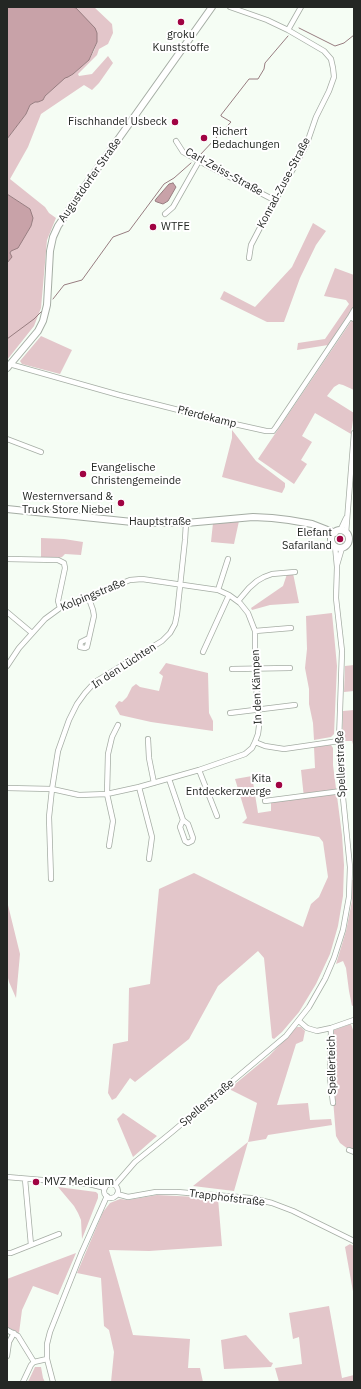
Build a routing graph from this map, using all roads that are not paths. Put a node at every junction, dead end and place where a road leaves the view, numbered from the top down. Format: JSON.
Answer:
{"nodes":[{"id":1,"x":212,"y":7,"type":"edge"},
{"id":2,"x":230,"y":7,"type":"edge"},
{"id":3,"x":301,"y":7,"type":"edge"},
{"id":4,"x":288,"y":30,"type":"junction"},
{"id":5,"x":176,"y":141,"type":"dead end"},
{"id":6,"x":199,"y":161,"type":"junction"},
{"id":7,"x":274,"y":200,"type":"junction"},
{"id":8,"x":165,"y":214,"type":"dead end"},
{"id":9,"x":249,"y":258,"type":"dead end"},
{"id":10,"x":354,"y":310,"type":"edge"},
{"id":11,"x":352,"y":318,"type":"edge"},
{"id":12,"x":9,"y":366,"type":"edge"},
{"id":13,"x":354,"y":433,"type":"edge"},
{"id":14,"x":7,"y":439,"type":"edge"},
{"id":15,"x":41,"y":452,"type":"dead end"},
{"id":16,"x":7,"y":509,"type":"edge"},
{"id":17,"x":186,"y":523,"type":"junction"},
{"id":18,"x":345,"y":536,"type":"edge"},
{"id":19,"x":335,"y":546,"type":"junction"},
{"id":20,"x":342,"y":548,"type":"junction"},
{"id":21,"x":7,"y":559,"type":"edge"},
{"id":22,"x":228,"y":559,"type":"dead end"},
{"id":23,"x":337,"y":567,"type":"junction"},
{"id":24,"x":295,"y":572,"type":"dead end"},
{"id":25,"x":180,"y":584,"type":"junction"},
{"id":26,"x":218,"y":590,"type":"junction"},
{"id":27,"x":229,"y":595,"type":"junction"},
{"id":28,"x":88,"y":596,"type":"junction"},
{"id":29,"x":238,"y":601,"type":"junction"},
{"id":30,"x":60,"y":608,"type":"junction"},
{"id":31,"x":7,"y":612,"type":"edge"},
{"id":32,"x":291,"y":628,"type":"dead end"},
{"id":33,"x":255,"y":631,"type":"junction"},
{"id":34,"x":32,"y":633,"type":"junction"},
{"id":35,"x":89,"y":638,"type":"dead end"},
{"id":36,"x":203,"y":652,"type":"dead end"},
{"id":37,"x":7,"y":666,"type":"edge"},
{"id":38,"x":290,"y":668,"type":"dead end"},
{"id":39,"x":232,"y":669,"type":"dead end"},
{"id":40,"x":255,"y":669,"type":"junction"},
{"id":41,"x":295,"y":705,"type":"dead end"},
{"id":42,"x":258,"y":709,"type":"junction"},
{"id":43,"x":230,"y":713,"type":"dead end"},
{"id":44,"x":118,"y":725,"type":"dead end"},
{"id":45,"x":148,"y":739,"type":"dead end"},
{"id":46,"x":339,"y":741,"type":"junction"},
{"id":47,"x":256,"y":742,"type":"junction"},
{"id":48,"x":199,"y":770,"type":"junction"},
{"id":49,"x":169,"y":779,"type":"junction"},
{"id":50,"x":154,"y":783,"type":"junction"},
{"id":51,"x":138,"y":787,"type":"junction"},
{"id":52,"x":7,"y":788,"type":"edge"},
{"id":53,"x":52,"y":789,"type":"junction"},
{"id":54,"x":342,"y":792,"type":"junction"},
{"id":55,"x":107,"y":794,"type":"junction"},
{"id":56,"x":265,"y":801,"type":"dead end"},
{"id":57,"x":217,"y":816,"type":"dead end"},
{"id":58,"x":183,"y":820,"type":"dead end"},
{"id":59,"x":109,"y":846,"type":"dead end"},
{"id":60,"x":149,"y":859,"type":"dead end"},
{"id":61,"x":50,"y":879,"type":"dead end"},
{"id":62,"x":354,"y":1020,"type":"edge"},
{"id":63,"x":298,"y":1021,"type":"junction"},
{"id":64,"x":332,"y":1028,"type":"junction"},
{"id":65,"x":333,"y":1103,"type":"dead end"},
{"id":66,"x":7,"y":1177,"type":"edge"},
{"id":67,"x":25,"y":1179,"type":"junction"},
{"id":68,"x":115,"y":1185,"type":"junction"},
{"id":69,"x":105,"y":1188,"type":"junction"},
{"id":70,"x":117,"y":1194,"type":"junction"},
{"id":71,"x":107,"y":1196,"type":"junction"},
{"id":72,"x":59,"y":1234,"type":"dead end"},
{"id":73,"x":354,"y":1241,"type":"edge"},
{"id":74,"x":31,"y":1245,"type":"junction"},
{"id":75,"x":7,"y":1253,"type":"edge"},
{"id":76,"x":7,"y":1330,"type":"edge"},
{"id":77,"x":14,"y":1333,"type":"junction"},
{"id":78,"x":7,"y":1356,"type":"edge"},
{"id":79,"x":47,"y":1359,"type":"junction"},
{"id":80,"x":34,"y":1362,"type":"junction"},
{"id":81,"x":23,"y":1382,"type":"edge"},
{"id":82,"x":52,"y":1382,"type":"edge"}],
"edges":[{"from":1,"to":12,"type":"main road","name":"Augustdorfer Straße"},
{"from":2,"to":4,"type":"street","name":"Konrad-Zuse-Straße"},
{"from":3,"to":4,"type":"street"},
{"from":4,"to":7,"type":"street","name":"Konrad-Zuse-Straße"},
{"from":5,"to":6,"type":"street","name":"Carl-Zeiss-Straße"},
{"from":6,"to":7,"type":"street","name":"Carl-Zeiss-Straße"},
{"from":6,"to":8,"type":"street"},
{"from":7,"to":9,"type":"street","name":"Konrad-Zuse-Straße"},
{"from":10,"to":11,"type":"street","name":"Pferdekamp"},
{"from":11,"to":12,"type":"street","name":"Pferdekamp"},
{"from":13,"to":18,"type":"street"},
{"from":14,"to":15,"type":"street"},
{"from":16,"to":17,"type":"main road","name":"Hauptstraße"},
{"from":17,"to":18,"type":"main road","name":"Hauptstraße"},
{"from":17,"to":25,"type":"street","name":"In den Lüchten"},
{"from":18,"to":19,"type":"main road"},
{"from":18,"to":20,"type":"main road"},
{"from":19,"to":20,"type":"main road"},
{"from":19,"to":23,"type":"street","name":"Spellerstraße"},
{"from":20,"to":23,"type":"street","name":"Spellerstraße"},
{"from":21,"to":30,"type":"street"},
{"from":22,"to":26,"type":"street"},
{"from":23,"to":46,"type":"street","name":"Spellerstraße"},
{"from":24,"to":29,"type":"street"},
{"from":25,"to":26,"type":"street","name":"In den Kämpen"},
{"from":25,"to":28,"type":"street","name":"Kolpingstraße"},
{"from":25,"to":53,"type":"street","name":"In den Lüchten"},
{"from":26,"to":27,"type":"street","name":"In den Kämpen"},
{"from":27,"to":29,"type":"street","name":"In den Kämpen"},
{"from":27,"to":36,"type":"street"},
{"from":28,"to":30,"type":"street","name":"Kolpingstraße"},
{"from":28,"to":35,"type":"street"},
{"from":29,"to":33,"type":"street","name":"In den Kämpen"},
{"from":30,"to":34,"type":"street","name":"Kolpingstraße"},
{"from":31,"to":34,"type":"street"},
{"from":32,"to":33,"type":"street"},
{"from":33,"to":40,"type":"street","name":"In den Kämpen"},
{"from":34,"to":37,"type":"street","name":"Kolpingstraße"},
{"from":38,"to":40,"type":"street"},
{"from":39,"to":40,"type":"street"},
{"from":40,"to":42,"type":"street","name":"In den Kämpen"},
{"from":41,"to":42,"type":"street"},
{"from":42,"to":43,"type":"street"},
{"from":42,"to":47,"type":"street","name":"In den Kämpen"},
{"from":44,"to":55,"type":"street"},
{"from":45,"to":50,"type":"street"},
{"from":46,"to":47,"type":"street"},
{"from":46,"to":54,"type":"street","name":"Spellerstraße"},
{"from":47,"to":48,"type":"street"},
{"from":48,"to":49,"type":"street"},
{"from":48,"to":57,"type":"street"},
{"from":49,"to":50,"type":"street"},
{"from":49,"to":58,"type":"street"},
{"from":50,"to":51,"type":"street"},
{"from":51,"to":55,"type":"street"},
{"from":51,"to":60,"type":"street"},
{"from":52,"to":53,"type":"street"},
{"from":53,"to":55,"type":"street"},
{"from":53,"to":61,"type":"street","name":"In den Lüchten"},
{"from":54,"to":56,"type":"street"},
{"from":54,"to":63,"type":"street","name":"Spellerstraße"},
{"from":55,"to":59,"type":"street"},
{"from":62,"to":64,"type":"street"},
{"from":63,"to":64,"type":"street"},
{"from":63,"to":68,"type":"street","name":"Spellerstraße"},
{"from":64,"to":65,"type":"street","name":"Spellerteich"},
{"from":66,"to":67,"type":"street"},
{"from":67,"to":69,"type":"street"},
{"from":67,"to":74,"type":"street"},
{"from":68,"to":69,"type":"street"},
{"from":68,"to":70,"type":"street"},
{"from":69,"to":71,"type":"street"},
{"from":70,"to":71,"type":"street"},
{"from":70,"to":73,"type":"street","name":"Trapphofstraße"},
{"from":71,"to":79,"type":"street"},
{"from":72,"to":74,"type":"street"},
{"from":74,"to":75,"type":"street"},
{"from":76,"to":77,"type":"street"},
{"from":77,"to":78,"type":"street"},
{"from":77,"to":80,"type":"street"},
{"from":79,"to":80,"type":"street"},
{"from":79,"to":82,"type":"street"},
{"from":80,"to":81,"type":"street"}]}
